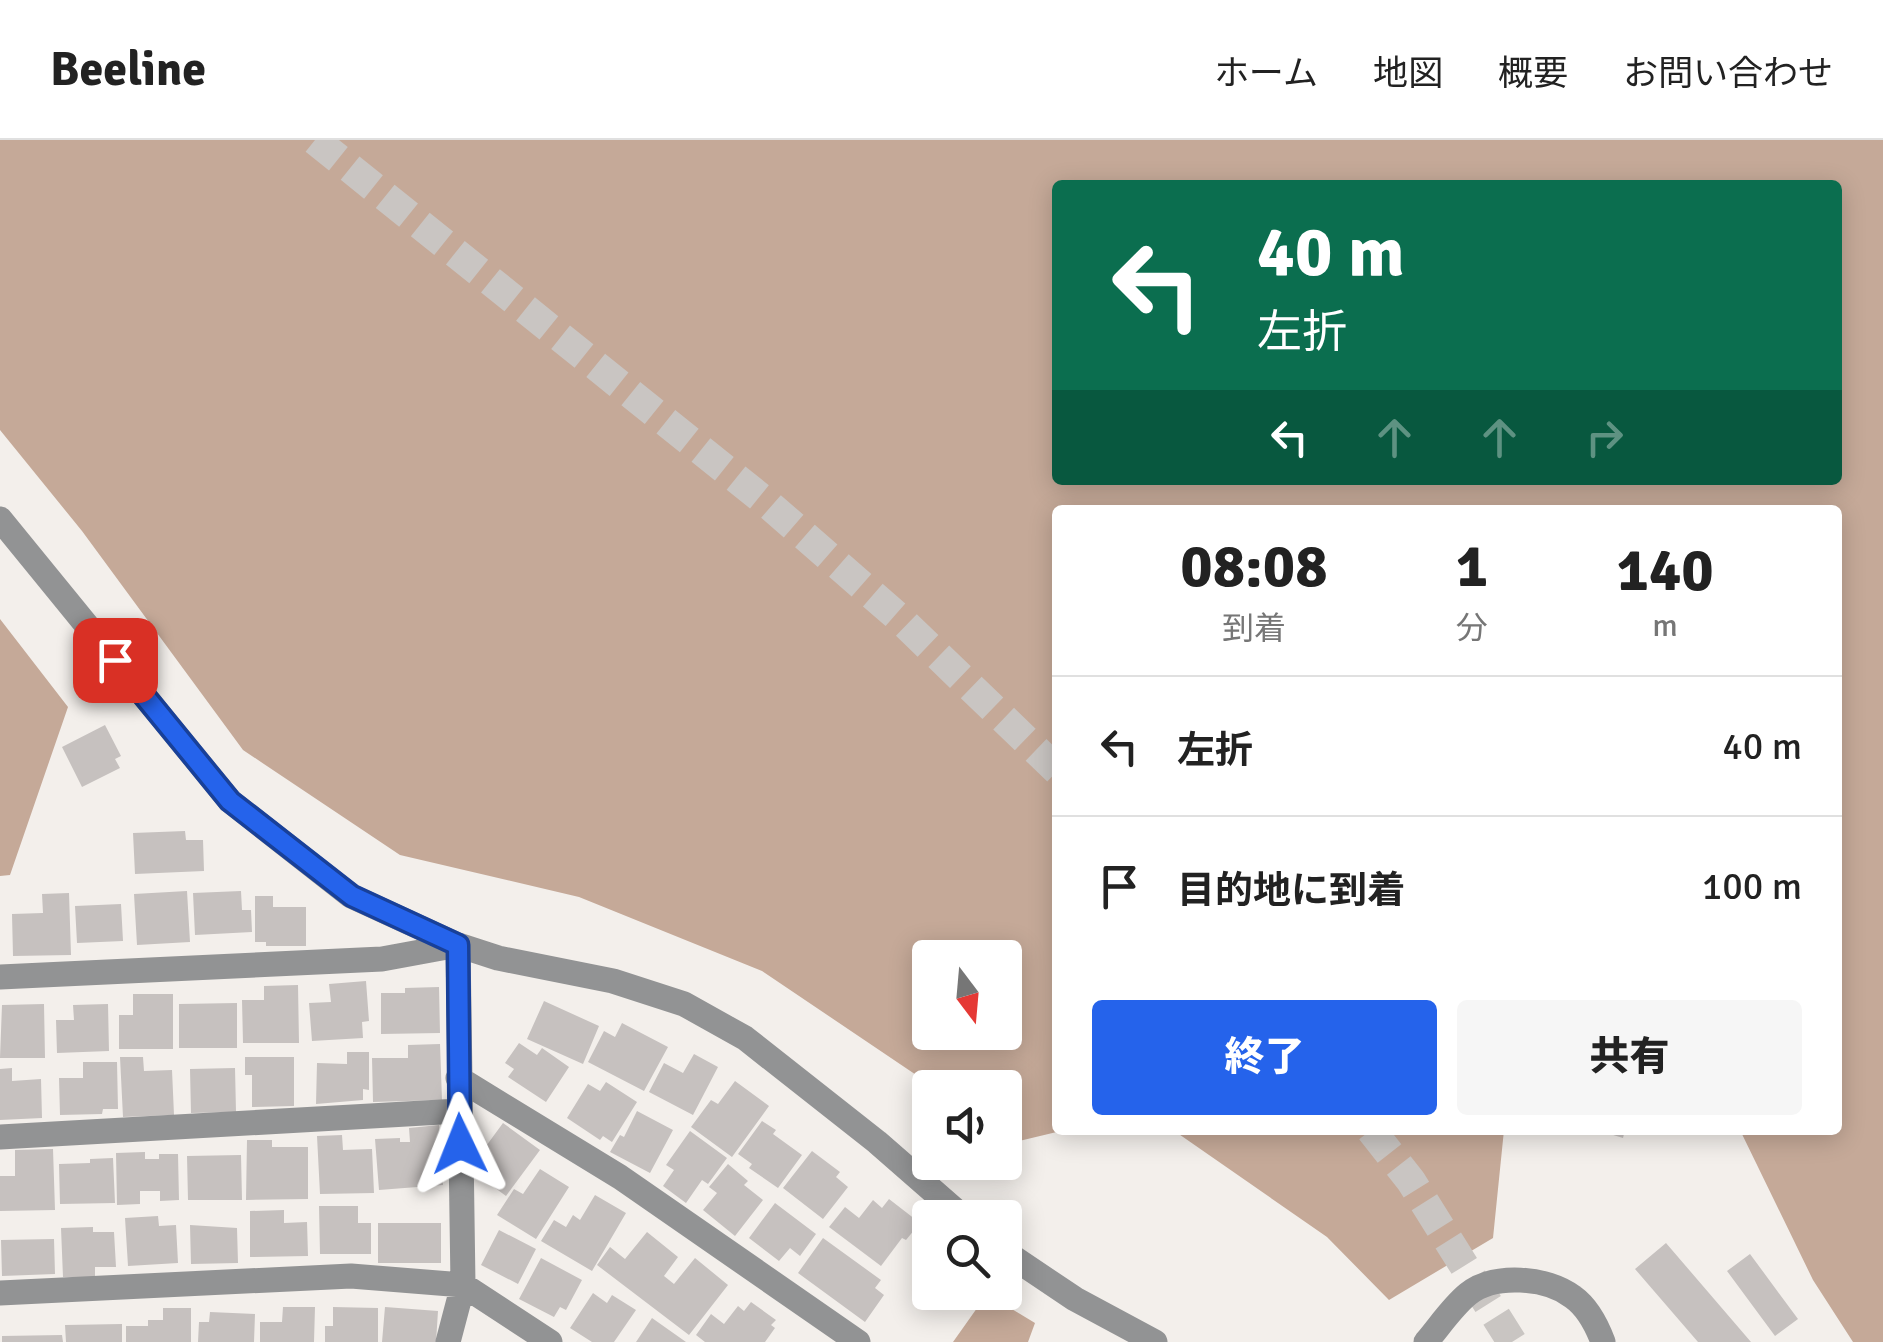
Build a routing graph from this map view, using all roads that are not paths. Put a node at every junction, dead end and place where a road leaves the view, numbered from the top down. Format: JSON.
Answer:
{"nodes":[{"id":1,"x":0,"y":518,"type":"edge"},
{"id":2,"x":458,"y":945,"type":"junction"},
{"id":3,"x":0,"y":976,"type":"edge"},
{"id":4,"x":458,"y":1078,"type":"junction"},
{"id":5,"x":459,"y":1111,"type":"junction"},
{"id":6,"x":0,"y":1137,"type":"edge"},
{"id":7,"x":943,"y":1200,"type":"edge"},
{"id":8,"x":1022,"y":1263,"type":"edge"},
{"id":9,"x":463,"y":1285,"type":"junction"},
{"id":10,"x":0,"y":1293,"type":"edge"},
{"id":11,"x":448,"y":1342,"type":"edge"},
{"id":12,"x":550,"y":1342,"type":"edge"},
{"id":13,"x":858,"y":1342,"type":"edge"},
{"id":14,"x":1155,"y":1342,"type":"edge"},
{"id":15,"x":1426,"y":1342,"type":"edge"},
{"id":16,"x":1603,"y":1342,"type":"edge"}],
"edges":[{"from":1,"to":2,"type":"street"},
{"from":2,"to":3,"type":"street"},
{"from":2,"to":4,"type":"street"},
{"from":2,"to":7,"type":"street"},
{"from":4,"to":5,"type":"street"},
{"from":4,"to":13,"type":"street"},
{"from":5,"to":6,"type":"street"},
{"from":5,"to":9,"type":"street"},
{"from":8,"to":14,"type":"street"},
{"from":9,"to":10,"type":"street"},
{"from":9,"to":11,"type":"street"},
{"from":9,"to":12,"type":"street"},
{"from":15,"to":16,"type":"street"}]}
